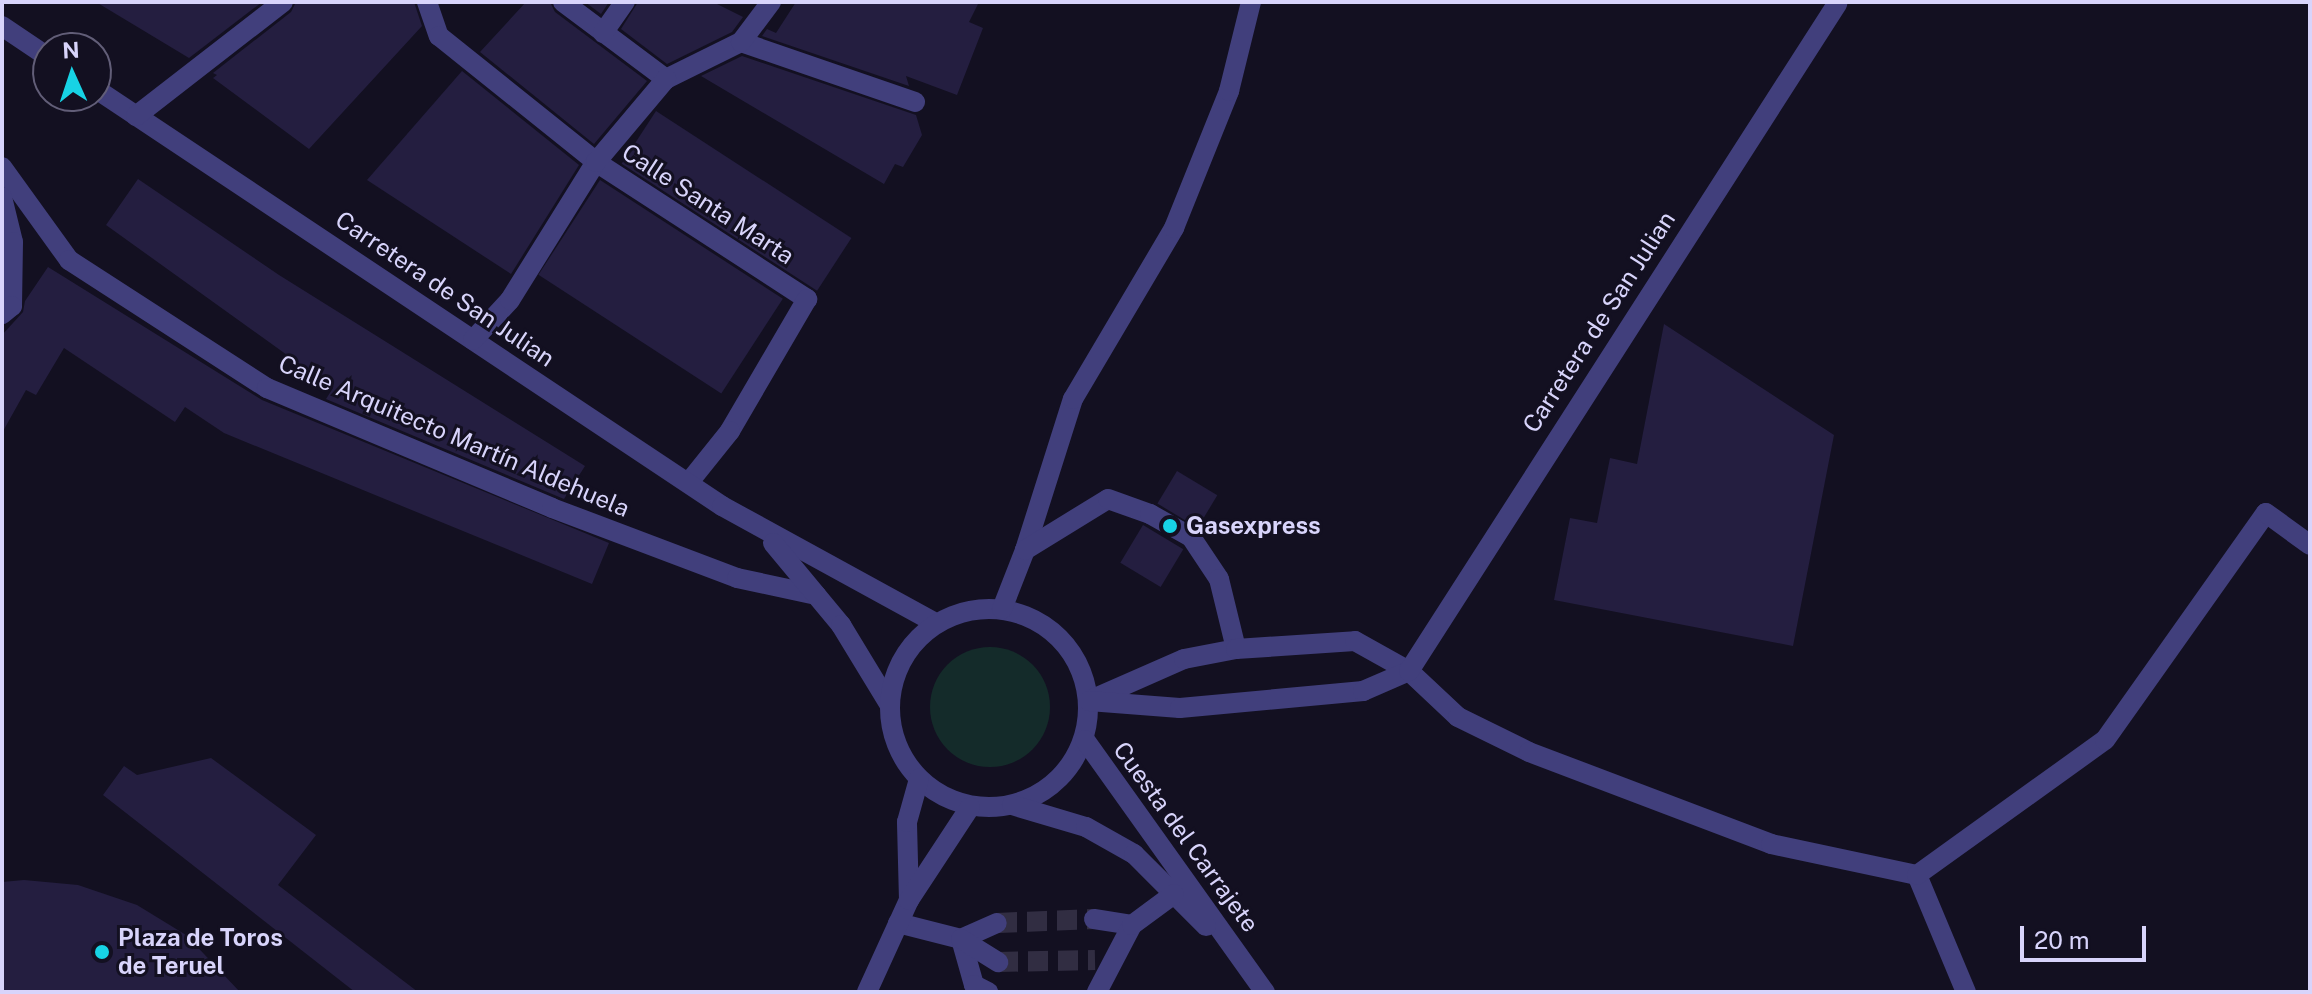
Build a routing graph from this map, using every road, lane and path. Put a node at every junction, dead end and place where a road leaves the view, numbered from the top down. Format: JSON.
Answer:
{"nodes":[{"id":1,"x":283,"y":2,"type":"edge"},
{"id":2,"x":427,"y":2,"type":"edge"},
{"id":3,"x":563,"y":2,"type":"edge"},
{"id":4,"x":625,"y":2,"type":"edge"},
{"id":5,"x":771,"y":2,"type":"edge"},
{"id":6,"x":1251,"y":2,"type":"edge"},
{"id":7,"x":1837,"y":4,"type":"edge"},
{"id":8,"x":2,"y":26,"type":"edge"},
{"id":9,"x":603,"y":33,"type":"junction"},
{"id":10,"x":741,"y":42,"type":"junction"},
{"id":11,"x":32,"y":46,"type":"edge"},
{"id":12,"x":666,"y":79,"type":"junction"},
{"id":13,"x":112,"y":100,"type":"edge"},
{"id":14,"x":915,"y":102,"type":"dead end"},
{"id":15,"x":136,"y":116,"type":"junction"},
{"id":16,"x":596,"y":162,"type":"junction"},
{"id":17,"x":2,"y":167,"type":"edge"},
{"id":18,"x":2,"y":197,"type":"edge"},
{"id":19,"x":2,"y":314,"type":"edge"},
{"id":20,"x":473,"y":340,"type":"junction"},
{"id":21,"x":689,"y":482,"type":"junction"},
{"id":22,"x":766,"y":534,"type":"junction"},
{"id":23,"x":2310,"y":545,"type":"edge"},
{"id":24,"x":1025,"y":550,"type":"junction"},
{"id":25,"x":816,"y":595,"type":"junction"},
{"id":26,"x":1002,"y":609,"type":"junction"},
{"id":27,"x":936,"y":623,"type":"junction"},
{"id":28,"x":1236,"y":649,"type":"junction"},
{"id":29,"x":1409,"y":671,"type":"junction"},
{"id":30,"x":1089,"y":701,"type":"junction"},
{"id":31,"x":889,"y":704,"type":"junction"},
{"id":32,"x":1085,"y":740,"type":"junction"},
{"id":33,"x":919,"y":779,"type":"junction"},
{"id":34,"x":1012,"y":805,"type":"junction"},
{"id":35,"x":970,"y":807,"type":"junction"},
{"id":36,"x":1917,"y":875,"type":"junction"},
{"id":37,"x":1174,"y":894,"type":"junction"},
{"id":38,"x":909,"y":900,"type":"junction"},
{"id":39,"x":1094,"y":919,"type":"tunnel mouth"},
{"id":40,"x":898,"y":923,"type":"junction"},
{"id":41,"x":997,"y":923,"type":"tunnel mouth"},
{"id":42,"x":1132,"y":925,"type":"junction"},
{"id":43,"x":961,"y":939,"type":"junction"},
{"id":44,"x":1095,"y":960,"type":"tunnel mouth"},
{"id":45,"x":998,"y":962,"type":"tunnel mouth"},
{"id":46,"x":1246,"y":965,"type":"junction"},
{"id":47,"x":867,"y":992,"type":"edge"},
{"id":48,"x":988,"y":992,"type":"edge"},
{"id":49,"x":1097,"y":992,"type":"edge"},
{"id":50,"x":1265,"y":992,"type":"edge"},
{"id":51,"x":1966,"y":992,"type":"edge"}],
"edges":[{"from":1,"to":15,"type":"street"},
{"from":2,"to":16,"type":"street","name":"Calle Santa Marta"},
{"from":3,"to":9,"type":"street"},
{"from":4,"to":9,"type":"street"},
{"from":5,"to":10,"type":"street"},
{"from":6,"to":24,"type":"street"},
{"from":7,"to":29,"type":"street","name":"Carretera de San Julian"},
{"from":8,"to":11,"type":"street"},
{"from":9,"to":12,"type":"street"},
{"from":10,"to":12,"type":"street"},
{"from":10,"to":14,"type":"street"},
{"from":12,"to":16,"type":"street"},
{"from":13,"to":15,"type":"street","name":"Carretera de San Julian"},
{"from":15,"to":20,"type":"street","name":"Carretera de San Julian"},
{"from":16,"to":20,"type":"street"},
{"from":16,"to":21,"type":"street","name":"Calle Santa Marta"},
{"from":17,"to":25,"type":"street","name":"Calle Arquitecto Martín Aldehuela"},
{"from":18,"to":19,"type":"street"},
{"from":20,"to":21,"type":"street","name":"Carretera de San Julian"},
{"from":21,"to":22,"type":"street","name":"Carretera de San Julian"},
{"from":22,"to":25,"type":"street","name":"Carretera de San Julian"},
{"from":22,"to":27,"type":"street","name":"Carretera de San Julian"},
{"from":23,"to":36,"type":"street"},
{"from":24,"to":26,"type":"street"},
{"from":24,"to":28,"type":"street"},
{"from":25,"to":31,"type":"street","name":"Carretera de San Julian"},
{"from":26,"to":27,"type":"street"},
{"from":26,"to":30,"type":"street"},
{"from":27,"to":31,"type":"street"},
{"from":28,"to":29,"type":"street"},
{"from":28,"to":30,"type":"street"},
{"from":29,"to":30,"type":"street"},
{"from":29,"to":36,"type":"street"},
{"from":30,"to":32,"type":"street"},
{"from":31,"to":33,"type":"street"},
{"from":32,"to":34,"type":"street"},
{"from":32,"to":46,"type":"street","name":"Cuesta del Carrajete"},
{"from":33,"to":35,"type":"street"},
{"from":33,"to":38,"type":"street"},
{"from":34,"to":35,"type":"street"},
{"from":34,"to":37,"type":"street","name":"Cuesta del Carrajete"},
{"from":35,"to":38,"type":"street"},
{"from":36,"to":51,"type":"street"},
{"from":37,"to":42,"type":"street"},
{"from":37,"to":46,"type":"street","name":"Cuesta del Carrajete"},
{"from":38,"to":40,"type":"street"},
{"from":39,"to":42,"type":"street"},
{"from":40,"to":43,"type":"street"},
{"from":40,"to":47,"type":"street"},
{"from":41,"to":43,"type":"street"},
{"from":42,"to":44,"type":"street"},
{"from":42,"to":49,"type":"street"},
{"from":43,"to":45,"type":"street"},
{"from":43,"to":48,"type":"street"},
{"from":46,"to":50,"type":"street","name":"Cuesta del Carrajete"}]}
